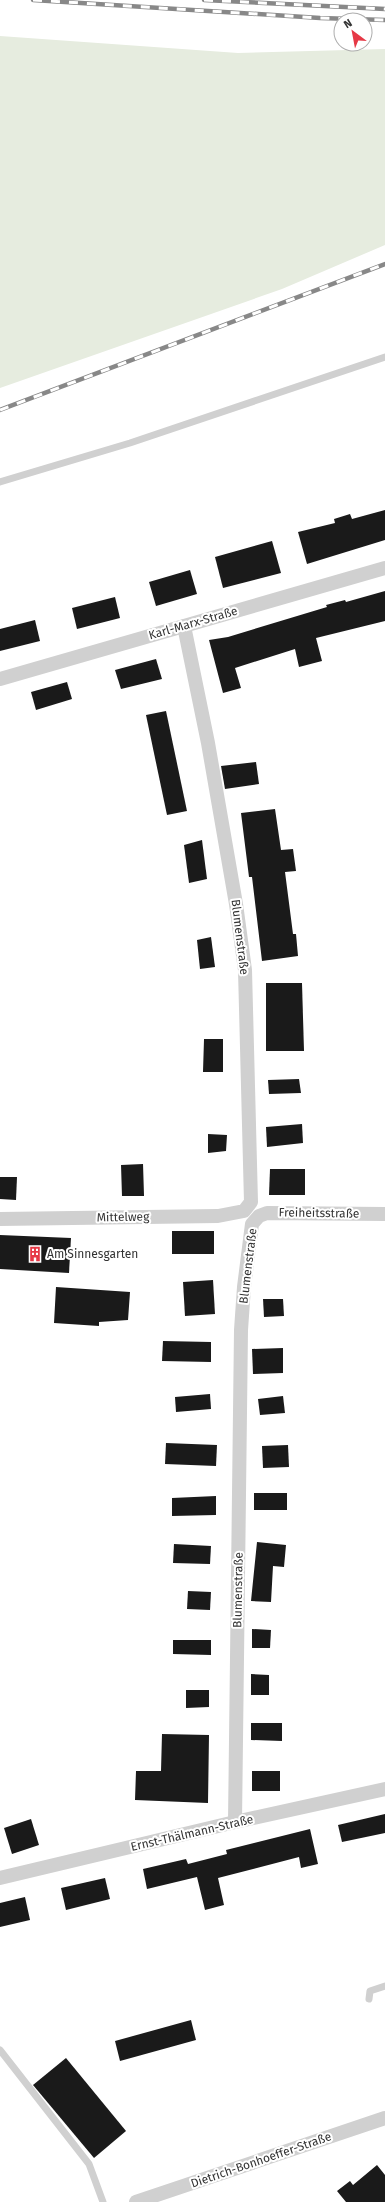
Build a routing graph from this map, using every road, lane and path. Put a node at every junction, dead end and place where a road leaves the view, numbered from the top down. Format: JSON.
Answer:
{"nodes":[{"id":1,"x":385,"y":357,"type":"edge"},
{"id":2,"x":0,"y":482,"type":"edge"},
{"id":3,"x":385,"y":568,"type":"edge"},
{"id":4,"x":184,"y":626,"type":"junction"},
{"id":5,"x":0,"y":679,"type":"edge"},
{"id":6,"x":250,"y":1214,"type":"junction"},
{"id":7,"x":385,"y":1214,"type":"edge"},
{"id":8,"x":0,"y":1218,"type":"edge"},
{"id":9,"x":385,"y":1789,"type":"edge"},
{"id":10,"x":235,"y":1822,"type":"junction"},
{"id":11,"x":0,"y":1878,"type":"edge"},
{"id":12,"x":385,"y":1986,"type":"edge"},
{"id":13,"x":369,"y":1999,"type":"dead end"},
{"id":14,"x":0,"y":2050,"type":"edge"},
{"id":15,"x":385,"y":2118,"type":"edge"},
{"id":16,"x":103,"y":2202,"type":"edge"},
{"id":17,"x":136,"y":2202,"type":"edge"}],
"edges":[{"from":1,"to":2,"type":"lane"},
{"from":3,"to":4,"type":"street","name":"Karl-Marx-Straße"},
{"from":4,"to":5,"type":"street","name":"Karl-Marx-Straße"},
{"from":4,"to":6,"type":"street","name":"Blumenstraße"},
{"from":6,"to":7,"type":"street","name":"Freiheitsstraße"},
{"from":6,"to":8,"type":"street","name":"Mittelweg"},
{"from":6,"to":10,"type":"street","name":"Blumenstraße"},
{"from":9,"to":10,"type":"street","name":"Ernst-Thälmann-Straße"},
{"from":10,"to":11,"type":"street","name":"Ernst-Thälmann-Straße"},
{"from":12,"to":13,"type":"lane"},
{"from":14,"to":16,"type":"lane"},
{"from":15,"to":17,"type":"street","name":"Dietrich-Bonhoeffer-Straße"}]}
